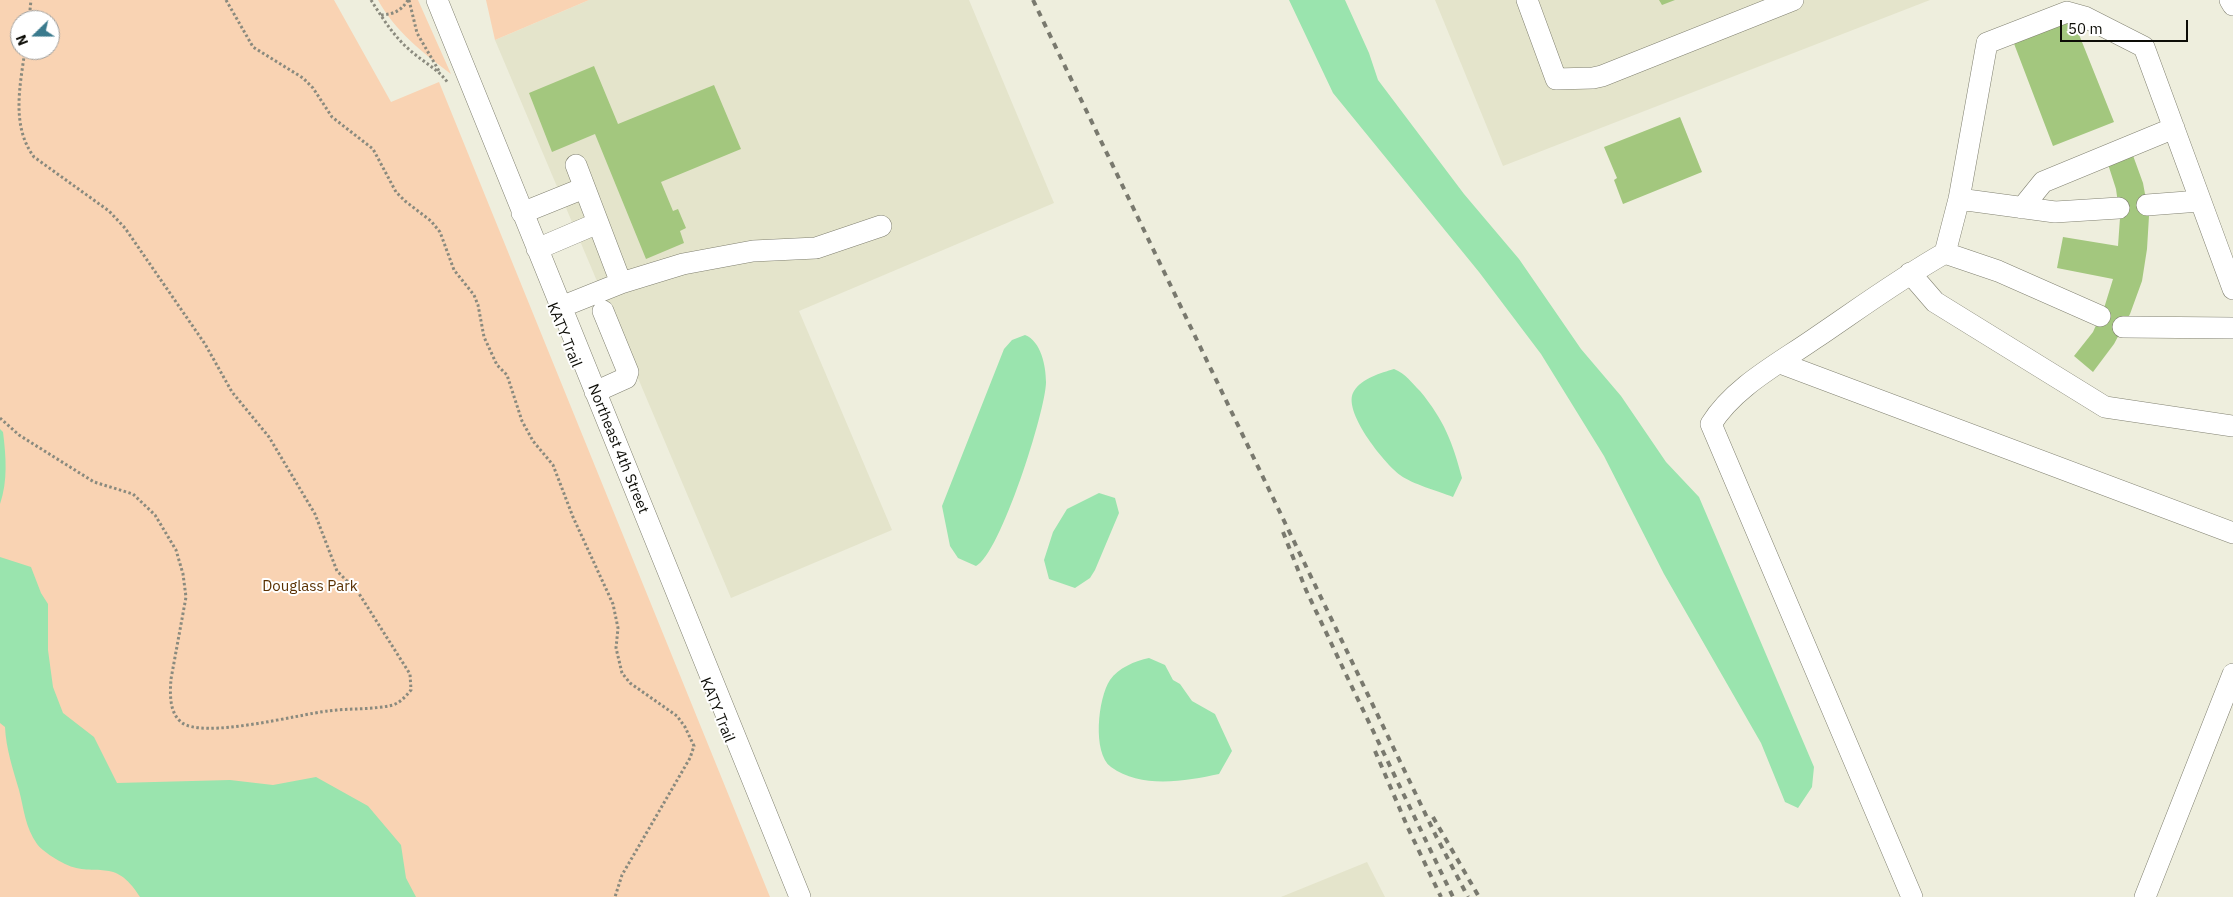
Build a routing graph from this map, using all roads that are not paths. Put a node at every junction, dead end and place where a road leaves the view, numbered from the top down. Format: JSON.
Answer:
{"nodes":[{"id":1,"x":437,"y":0,"type":"edge"},
{"id":2,"x":1527,"y":0,"type":"edge"},
{"id":3,"x":1794,"y":0,"type":"edge"},
{"id":4,"x":2230,"y":0,"type":"edge"},
{"id":5,"x":2233,"y":5,"type":"edge"},
{"id":6,"x":2174,"y":128,"type":"junction"},
{"id":7,"x":576,"y":165,"type":"dead end"},
{"id":8,"x":584,"y":188,"type":"junction"},
{"id":9,"x":1959,"y":199,"type":"junction"},
{"id":10,"x":2200,"y":201,"type":"junction"},
{"id":11,"x":2147,"y":205,"type":"dead end"},
{"id":12,"x":2022,"y":208,"type":"junction"},
{"id":13,"x":2119,"y":208,"type":"dead end"},
{"id":14,"x":522,"y":213,"type":"junction"},
{"id":15,"x":598,"y":223,"type":"junction"},
{"id":16,"x":881,"y":226,"type":"dead end"},
{"id":17,"x":537,"y":249,"type":"junction"},
{"id":18,"x":1945,"y":253,"type":"junction"},
{"id":19,"x":1910,"y":273,"type":"junction"},
{"id":20,"x":621,"y":283,"type":"junction"},
{"id":21,"x":2233,"y":289,"type":"edge"},
{"id":22,"x":561,"y":307,"type":"junction"},
{"id":23,"x":603,"y":311,"type":"dead end"},
{"id":24,"x":2100,"y":316,"type":"dead end"},
{"id":25,"x":2123,"y":327,"type":"dead end"},
{"id":26,"x":2233,"y":328,"type":"edge"},
{"id":27,"x":1780,"y":363,"type":"junction"},
{"id":28,"x":595,"y":392,"type":"junction"},
{"id":29,"x":2233,"y":426,"type":"edge"},
{"id":30,"x":2233,"y":533,"type":"edge"},
{"id":31,"x":2233,"y":674,"type":"edge"},
{"id":32,"x":800,"y":897,"type":"edge"},
{"id":33,"x":1912,"y":897,"type":"edge"},
{"id":34,"x":2145,"y":897,"type":"edge"}],
"edges":[{"from":1,"to":14,"type":"street","name":"Northeast 4th Street"},
{"from":2,"to":3,"type":"street"},
{"from":4,"to":5,"type":"street"},
{"from":6,"to":9,"type":"street"},
{"from":6,"to":10,"type":"street"},
{"from":6,"to":12,"type":"street"},
{"from":7,"to":8,"type":"street"},
{"from":8,"to":14,"type":"street"},
{"from":8,"to":15,"type":"street"},
{"from":9,"to":12,"type":"street"},
{"from":9,"to":18,"type":"street"},
{"from":10,"to":11,"type":"street"},
{"from":10,"to":21,"type":"street"},
{"from":12,"to":13,"type":"street"},
{"from":14,"to":17,"type":"street","name":"Northeast 4th Street"},
{"from":15,"to":17,"type":"street"},
{"from":15,"to":20,"type":"street"},
{"from":16,"to":20,"type":"street"},
{"from":17,"to":22,"type":"street","name":"Northeast 4th Street"},
{"from":18,"to":19,"type":"street"},
{"from":18,"to":24,"type":"street"},
{"from":19,"to":27,"type":"street"},
{"from":19,"to":29,"type":"street"},
{"from":20,"to":22,"type":"street"},
{"from":22,"to":28,"type":"street","name":"Northeast 4th Street"},
{"from":23,"to":28,"type":"street"},
{"from":25,"to":26,"type":"street"},
{"from":27,"to":30,"type":"street"},
{"from":27,"to":33,"type":"street"},
{"from":28,"to":32,"type":"street","name":"Northeast 4th Street"},
{"from":31,"to":34,"type":"street"}]}
